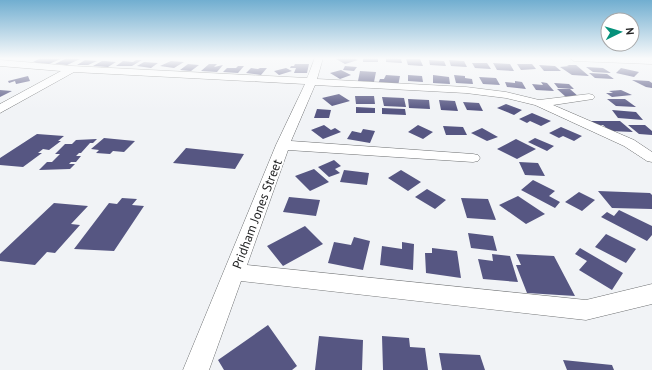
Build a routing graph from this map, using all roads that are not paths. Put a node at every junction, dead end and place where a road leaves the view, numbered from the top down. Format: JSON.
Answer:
{"nodes":[{"id":1,"x":59,"y":75,"type":"edge"},
{"id":2,"x":196,"y":75,"type":"edge"},
{"id":3,"x":313,"y":75,"type":"edge"},
{"id":4,"x":311,"y":82,"type":"junction"},
{"id":5,"x":589,"y":97,"type":"dead end"},
{"id":6,"x":539,"y":103,"type":"junction"},
{"id":7,"x":0,"y":109,"type":"edge"},
{"id":8,"x":283,"y":145,"type":"junction"},
{"id":9,"x":473,"y":158,"type":"dead end"},
{"id":10,"x":652,"y":158,"type":"edge"},
{"id":11,"x":234,"y":272,"type":"junction"},
{"id":12,"x":652,"y":294,"type":"edge"},
{"id":13,"x":196,"y":370,"type":"edge"}],
"edges":[{"from":1,"to":7,"type":"street"},
{"from":2,"to":4,"type":"street"},
{"from":3,"to":4,"type":"street","name":"Pridham Jones Street"},
{"from":4,"to":6,"type":"street"},
{"from":4,"to":8,"type":"street","name":"Pridham Jones Street"},
{"from":5,"to":6,"type":"street"},
{"from":6,"to":10,"type":"street"},
{"from":8,"to":9,"type":"street"},
{"from":8,"to":11,"type":"street","name":"Pridham Jones Street"},
{"from":11,"to":12,"type":"street"},
{"from":11,"to":13,"type":"street","name":"Pridham Jones Street"}]}
